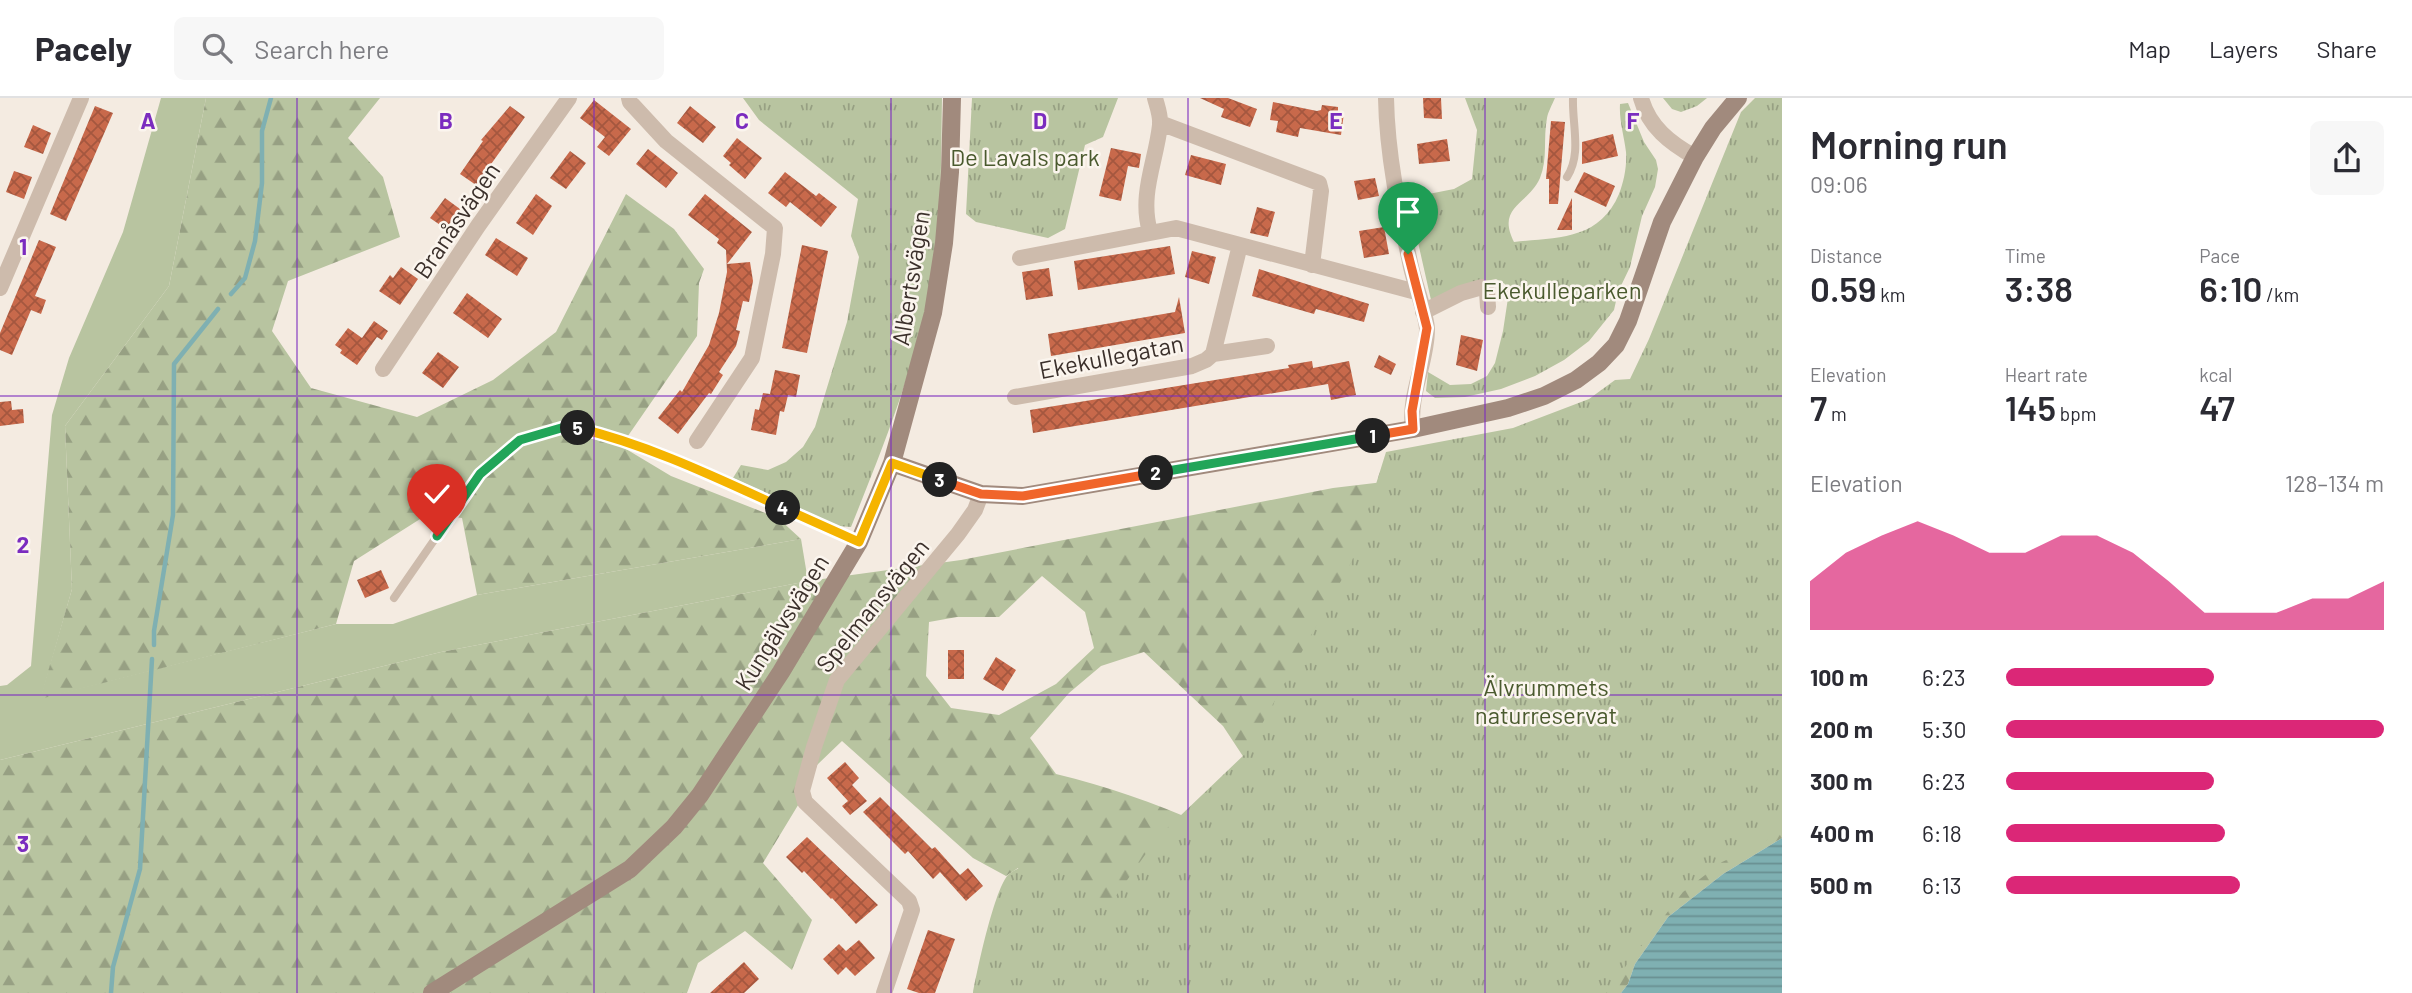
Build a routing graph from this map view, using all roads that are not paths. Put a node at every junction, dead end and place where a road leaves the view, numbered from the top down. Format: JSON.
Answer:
{"nodes":[{"id":1,"x":81,"y":98,"type":"edge"},
{"id":2,"x":569,"y":98,"type":"edge"},
{"id":3,"x":629,"y":98,"type":"edge"},
{"id":4,"x":952,"y":98,"type":"edge"},
{"id":5,"x":1156,"y":98,"type":"edge"},
{"id":6,"x":1386,"y":98,"type":"edge"},
{"id":7,"x":1573,"y":98,"type":"edge"},
{"id":8,"x":1641,"y":98,"type":"edge"},
{"id":9,"x":1738,"y":98,"type":"edge"},
{"id":10,"x":1160,"y":123,"type":"junction"},
{"id":11,"x":1695,"y":157,"type":"junction"},
{"id":12,"x":1567,"y":177,"type":"dead end"},
{"id":13,"x":1150,"y":232,"type":"junction"},
{"id":14,"x":1240,"y":245,"type":"junction"},
{"id":15,"x":1020,"y":258,"type":"dead end"},
{"id":16,"x":1312,"y":265,"type":"junction"},
{"id":17,"x":0,"y":288,"type":"edge"},
{"id":18,"x":1416,"y":292,"type":"junction"},
{"id":19,"x":1488,"y":307,"type":"dead end"},
{"id":20,"x":1423,"y":312,"type":"junction"},
{"id":21,"x":1266,"y":346,"type":"dead end"},
{"id":22,"x":1213,"y":354,"type":"junction"},
{"id":23,"x":383,"y":369,"type":"dead end"},
{"id":24,"x":1015,"y":397,"type":"dead end"},
{"id":25,"x":1413,"y":429,"type":"junction"},
{"id":26,"x":697,"y":441,"type":"dead end"},
{"id":27,"x":892,"y":463,"type":"junction"},
{"id":28,"x":981,"y":494,"type":"junction"},
{"id":29,"x":859,"y":542,"type":"junction"},
{"id":30,"x":394,"y":598,"type":"dead end"},
{"id":31,"x":432,"y":993,"type":"edge"},
{"id":32,"x":884,"y":993,"type":"edge"}],
"edges":[{"from":1,"to":17,"type":"street"},
{"from":2,"to":23,"type":"street","name":"Branåsvägen"},
{"from":3,"to":26,"type":"street"},
{"from":4,"to":27,"type":"street","name":"Albertsvägen"},
{"from":5,"to":10,"type":"street"},
{"from":6,"to":18,"type":"street"},
{"from":7,"to":12,"type":"lane"},
{"from":8,"to":11,"type":"street"},
{"from":9,"to":11,"type":"street"},
{"from":10,"to":13,"type":"street"},
{"from":10,"to":16,"type":"street"},
{"from":11,"to":25,"type":"street"},
{"from":13,"to":14,"type":"street"},
{"from":13,"to":15,"type":"street"},
{"from":14,"to":16,"type":"street"},
{"from":14,"to":22,"type":"street","name":"Ekekullegatan"},
{"from":16,"to":18,"type":"street"},
{"from":18,"to":20,"type":"street"},
{"from":19,"to":20,"type":"street"},
{"from":20,"to":25,"type":"street"},
{"from":21,"to":22,"type":"street","name":"Ekekullegatan"},
{"from":22,"to":24,"type":"street","name":"Ekekullegatan"},
{"from":25,"to":28,"type":"street"},
{"from":27,"to":28,"type":"street"},
{"from":27,"to":29,"type":"street","name":"Kungälvsvägen"},
{"from":28,"to":32,"type":"street","name":"Spelmansvägen"},
{"from":29,"to":30,"type":"lane"},
{"from":29,"to":31,"type":"street","name":"Kungälvsvägen"}]}
